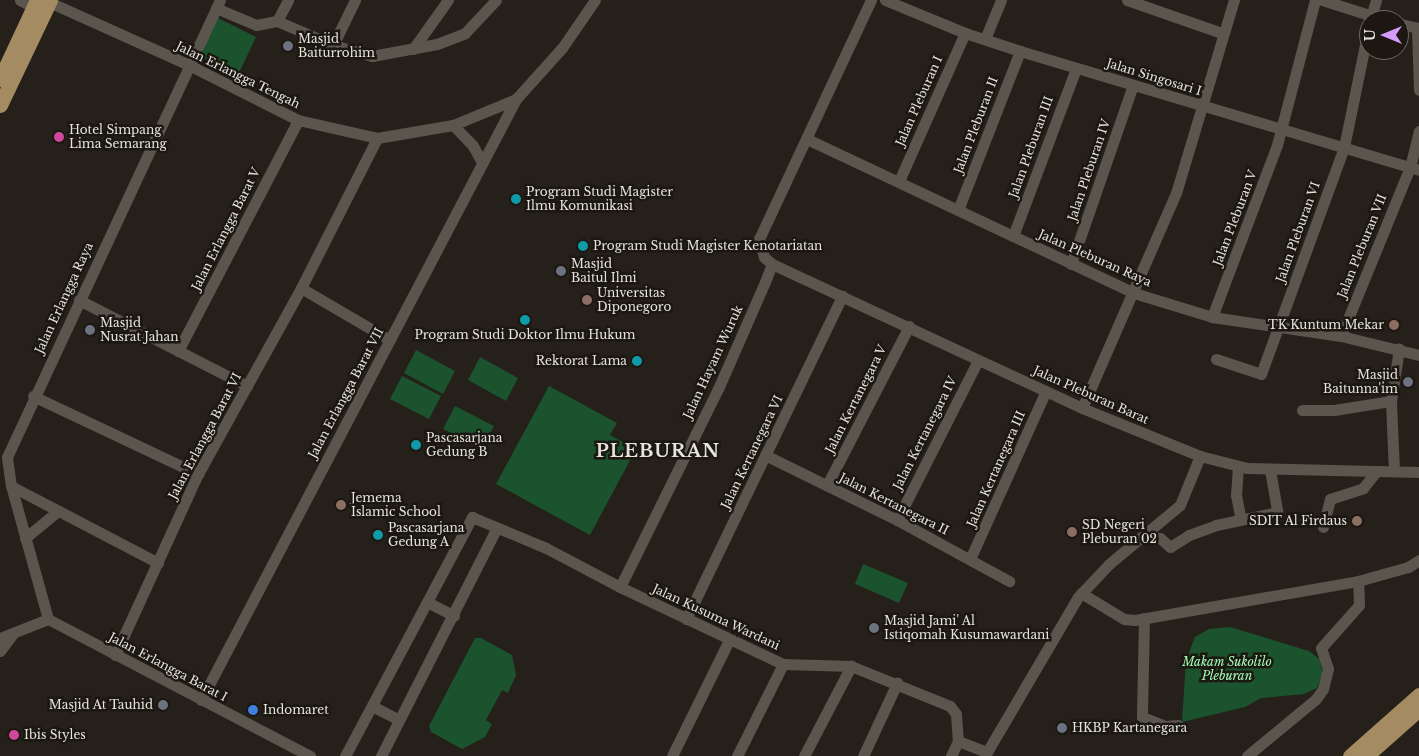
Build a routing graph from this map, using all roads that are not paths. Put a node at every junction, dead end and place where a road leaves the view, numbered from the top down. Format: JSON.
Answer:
{"nodes":[{"id":1,"x":288,"y":0,"type":"edge"},
{"id":2,"x":355,"y":0,"type":"edge"},
{"id":3,"x":448,"y":0,"type":"edge"},
{"id":4,"x":496,"y":0,"type":"edge"},
{"id":5,"x":595,"y":0,"type":"edge"},
{"id":6,"x":870,"y":0,"type":"edge"},
{"id":7,"x":885,"y":0,"type":"edge"},
{"id":8,"x":1001,"y":0,"type":"edge"},
{"id":9,"x":1127,"y":0,"type":"edge"},
{"id":10,"x":1234,"y":0,"type":"edge"},
{"id":11,"x":1315,"y":0,"type":"edge"},
{"id":12,"x":1322,"y":0,"type":"edge"},
{"id":13,"x":38,"y":2,"type":"edge"},
{"id":14,"x":218,"y":4,"type":"edge"},
{"id":15,"x":1151,"y":4,"type":"edge"},
{"id":16,"x":1359,"y":16,"type":"edge"},
{"id":17,"x":277,"y":21,"type":"junction"},
{"id":18,"x":1418,"y":28,"type":"edge"},
{"id":19,"x":965,"y":33,"type":"junction"},
{"id":20,"x":1222,"y":33,"type":"junction"},
{"id":21,"x":985,"y":38,"type":"junction"},
{"id":22,"x":333,"y":45,"type":"junction"},
{"id":23,"x":414,"y":49,"type":"junction"},
{"id":24,"x":1020,"y":50,"type":"junction"},
{"id":25,"x":1362,"y":60,"type":"edge"},
{"id":26,"x":189,"y":65,"type":"junction"},
{"id":27,"x":1076,"y":68,"type":"junction"},
{"id":28,"x":0,"y":79,"type":"edge"},
{"id":29,"x":1133,"y":85,"type":"junction"},
{"id":30,"x":1419,"y":90,"type":"edge"},
{"id":31,"x":516,"y":99,"type":"junction"},
{"id":32,"x":0,"y":105,"type":"edge"},
{"id":33,"x":1202,"y":107,"type":"junction"},
{"id":34,"x":298,"y":120,"type":"junction"},
{"id":35,"x":453,"y":125,"type":"junction"},
{"id":36,"x":1282,"y":129,"type":"junction"},
{"id":37,"x":1419,"y":131,"type":"edge"},
{"id":38,"x":377,"y":138,"type":"junction"},
{"id":39,"x":807,"y":139,"type":"junction"},
{"id":40,"x":1344,"y":146,"type":"junction"},
{"id":41,"x":482,"y":162,"type":"junction"},
{"id":42,"x":1414,"y":169,"type":"edge"},
{"id":43,"x":899,"y":181,"type":"junction"},
{"id":44,"x":958,"y":210,"type":"junction"},
{"id":45,"x":1013,"y":236,"type":"junction"},
{"id":46,"x":772,"y":264,"type":"junction"},
{"id":47,"x":1071,"y":264,"type":"junction"},
{"id":48,"x":301,"y":288,"type":"junction"},
{"id":49,"x":1134,"y":293,"type":"junction"},
{"id":50,"x":842,"y":296,"type":"junction"},
{"id":51,"x":78,"y":300,"type":"junction"},
{"id":52,"x":1212,"y":317,"type":"junction"},
{"id":53,"x":909,"y":326,"type":"junction"},
{"id":54,"x":1278,"y":327,"type":"junction"},
{"id":55,"x":1341,"y":336,"type":"junction"},
{"id":56,"x":390,"y":340,"type":"junction"},
{"id":57,"x":1400,"y":350,"type":"junction"},
{"id":58,"x":178,"y":351,"type":"junction"},
{"id":59,"x":1419,"y":355,"type":"edge"},
{"id":60,"x":1216,"y":359,"type":"dead end"},
{"id":61,"x":978,"y":360,"type":"junction"},
{"id":62,"x":247,"y":386,"type":"junction"},
{"id":63,"x":1046,"y":391,"type":"junction"},
{"id":64,"x":33,"y":396,"type":"junction"},
{"id":65,"x":1391,"y":401,"type":"junction"},
{"id":66,"x":1082,"y":408,"type":"junction"},
{"id":67,"x":1302,"y":410,"type":"dead end"},
{"id":68,"x":765,"y":455,"type":"junction"},
{"id":69,"x":1200,"y":456,"type":"junction"},
{"id":70,"x":1238,"y":467,"type":"junction"},
{"id":71,"x":1270,"y":470,"type":"junction"},
{"id":72,"x":1378,"y":471,"type":"junction"},
{"id":73,"x":1394,"y":471,"type":"junction"},
{"id":74,"x":1419,"y":472,"type":"edge"},
{"id":75,"x":198,"y":474,"type":"junction"},
{"id":76,"x":827,"y":485,"type":"junction"},
{"id":77,"x":11,"y":486,"type":"junction"},
{"id":78,"x":58,"y":511,"type":"junction"},
{"id":79,"x":897,"y":520,"type":"junction"},
{"id":80,"x":1241,"y":520,"type":"junction"},
{"id":81,"x":1323,"y":527,"type":"dead end"},
{"id":82,"x":496,"y":529,"type":"junction"},
{"id":83,"x":1141,"y":537,"type":"junction"},
{"id":84,"x":25,"y":538,"type":"junction"},
{"id":85,"x":970,"y":559,"type":"junction"},
{"id":86,"x":1419,"y":560,"type":"edge"},
{"id":87,"x":158,"y":563,"type":"junction"},
{"id":88,"x":1009,"y":581,"type":"dead end"},
{"id":89,"x":1358,"y":581,"type":"junction"},
{"id":90,"x":620,"y":587,"type":"junction"},
{"id":91,"x":1081,"y":593,"type":"junction"},
{"id":92,"x":429,"y":603,"type":"junction"},
{"id":93,"x":454,"y":616,"type":"junction"},
{"id":94,"x":1144,"y":618,"type":"junction"},
{"id":95,"x":48,"y":619,"type":"junction"},
{"id":96,"x":686,"y":619,"type":"junction"},
{"id":97,"x":13,"y":634,"type":"junction"},
{"id":98,"x":0,"y":638,"type":"edge"},
{"id":99,"x":729,"y":640,"type":"junction"},
{"id":100,"x":0,"y":651,"type":"edge"},
{"id":101,"x":115,"y":654,"type":"junction"},
{"id":102,"x":783,"y":664,"type":"junction"},
{"id":103,"x":851,"y":666,"type":"junction"},
{"id":104,"x":897,"y":683,"type":"junction"},
{"id":105,"x":1419,"y":695,"type":"edge"},
{"id":106,"x":201,"y":700,"type":"junction"},
{"id":107,"x":372,"y":706,"type":"junction"},
{"id":108,"x":1419,"y":709,"type":"edge"},
{"id":109,"x":399,"y":720,"type":"junction"},
{"id":110,"x":1178,"y":725,"type":"dead end"},
{"id":111,"x":958,"y":742,"type":"junction"},
{"id":112,"x":310,"y":756,"type":"edge"},
{"id":113,"x":345,"y":756,"type":"edge"},
{"id":114,"x":381,"y":756,"type":"edge"},
{"id":115,"x":672,"y":756,"type":"edge"},
{"id":116,"x":737,"y":756,"type":"edge"},
{"id":117,"x":804,"y":756,"type":"edge"},
{"id":118,"x":863,"y":756,"type":"edge"},
{"id":119,"x":952,"y":756,"type":"edge"},
{"id":120,"x":1247,"y":756,"type":"edge"},
{"id":121,"x":1350,"y":756,"type":"edge"},
{"id":122,"x":1366,"y":756,"type":"edge"}],
"edges":[{"from":1,"to":17,"type":"street"},
{"from":2,"to":22,"type":"street"},
{"from":3,"to":23,"type":"street"},
{"from":4,"to":23,"type":"street"},
{"from":5,"to":31,"type":"street","name":"Jalan Erlangga Tengah"},
{"from":6,"to":39,"type":"street"},
{"from":7,"to":19,"type":"street","name":"Jalan Singosari I"},
{"from":8,"to":21,"type":"street"},
{"from":9,"to":15,"type":"street"},
{"from":10,"to":20,"type":"street"},
{"from":11,"to":36,"type":"street","name":"Jalan Pleburan V"},
{"from":12,"to":16,"type":"street"},
{"from":13,"to":26,"type":"street","name":"Jalan Erlangga Tengah"},
{"from":13,"to":28,"type":"main road"},
{"from":13,"to":32,"type":"main road"},
{"from":14,"to":17,"type":"street"},
{"from":14,"to":26,"type":"street","name":"Jalan Erlangga Raya"},
{"from":15,"to":20,"type":"street"},
{"from":17,"to":22,"type":"street"},
{"from":18,"to":30,"type":"street"},
{"from":19,"to":21,"type":"street","name":"Jalan Singosari I"},
{"from":19,"to":43,"type":"street","name":"Jalan Pleburan I"},
{"from":20,"to":33,"type":"street"},
{"from":21,"to":24,"type":"street","name":"Jalan Singosari I"},
{"from":22,"to":23,"type":"street"},
{"from":24,"to":27,"type":"street","name":"Jalan Singosari I"},
{"from":24,"to":44,"type":"street","name":"Jalan Pleburan II"},
{"from":25,"to":40,"type":"street","name":"Jalan Pleburan VI"},
{"from":26,"to":34,"type":"street","name":"Jalan Erlangga Tengah"},
{"from":26,"to":51,"type":"street","name":"Jalan Erlangga Raya"},
{"from":27,"to":29,"type":"street","name":"Jalan Singosari I"},
{"from":27,"to":45,"type":"street","name":"Jalan Pleburan III"},
{"from":29,"to":33,"type":"street","name":"Jalan Singosari I"},
{"from":29,"to":47,"type":"street","name":"Jalan Pleburan IV"},
{"from":31,"to":35,"type":"street","name":"Jalan Erlangga Tengah"},
{"from":31,"to":41,"type":"street","name":"Jalan Erlangga Barat VII"},
{"from":33,"to":36,"type":"street","name":"Jalan Singosari I"},
{"from":33,"to":49,"type":"street"},
{"from":34,"to":38,"type":"street","name":"Jalan Erlangga Tengah"},
{"from":34,"to":58,"type":"street","name":"Jalan Erlangga Barat V"},
{"from":35,"to":38,"type":"street","name":"Jalan Erlangga Tengah"},
{"from":35,"to":41,"type":"street"},
{"from":36,"to":40,"type":"street","name":"Jalan Singosari I"},
{"from":36,"to":52,"type":"street","name":"Jalan Pleburan V"},
{"from":37,"to":42,"type":"street","name":"Jalan Pleburan VII"},
{"from":38,"to":48,"type":"street","name":"Jalan Erlangga Barat VI"},
{"from":39,"to":43,"type":"street","name":"Jalan Pleburan Raya"},
{"from":39,"to":46,"type":"street"},
{"from":40,"to":42,"type":"street","name":"Jalan Singosari I"},
{"from":40,"to":54,"type":"street","name":"Jalan Pleburan VI"},
{"from":41,"to":56,"type":"street","name":"Jalan Erlangga Barat VII"},
{"from":42,"to":55,"type":"street","name":"Jalan Pleburan VII"},
{"from":43,"to":44,"type":"street","name":"Jalan Pleburan Raya"},
{"from":44,"to":45,"type":"street","name":"Jalan Pleburan Raya"},
{"from":45,"to":47,"type":"street","name":"Jalan Pleburan Raya"},
{"from":46,"to":50,"type":"street","name":"Jalan Pleburan Barat"},
{"from":46,"to":90,"type":"street","name":"Jalan Hayam Wuruk"},
{"from":47,"to":49,"type":"street","name":"Jalan Pleburan Raya"},
{"from":48,"to":56,"type":"street"},
{"from":48,"to":62,"type":"street","name":"Jalan Erlangga Barat VI"},
{"from":49,"to":52,"type":"street","name":"Jalan Pleburan Raya"},
{"from":49,"to":66,"type":"street"},
{"from":50,"to":53,"type":"street","name":"Jalan Pleburan Barat"},
{"from":50,"to":68,"type":"street","name":"Jalan Kertanegara VI"},
{"from":51,"to":58,"type":"street"},
{"from":51,"to":64,"type":"street","name":"Jalan Erlangga Raya"},
{"from":52,"to":54,"type":"street","name":"Jalan Pleburan Raya"},
{"from":53,"to":61,"type":"street","name":"Jalan Pleburan Barat"},
{"from":53,"to":76,"type":"street","name":"Jalan Kertanegara V"},
{"from":54,"to":55,"type":"street","name":"Jalan Pleburan Raya"},
{"from":54,"to":60,"type":"street","name":"Jalan Pleburan VI"},
{"from":55,"to":57,"type":"street","name":"Jalan Pleburan Raya"},
{"from":56,"to":106,"type":"street","name":"Jalan Erlangga Barat VII"},
{"from":57,"to":59,"type":"street","name":"Jalan Pleburan Raya"},
{"from":57,"to":65,"type":"street"},
{"from":58,"to":62,"type":"street"},
{"from":61,"to":63,"type":"street","name":"Jalan Pleburan Barat"},
{"from":61,"to":79,"type":"street","name":"Jalan Kertanegara IV"},
{"from":62,"to":75,"type":"street","name":"Jalan Erlangga Barat VI"},
{"from":63,"to":66,"type":"street","name":"Jalan Pleburan Barat"},
{"from":63,"to":85,"type":"street","name":"Jalan Kertanegara III"},
{"from":64,"to":75,"type":"street"},
{"from":64,"to":77,"type":"street","name":"Jalan Erlangga Raya"},
{"from":65,"to":67,"type":"street"},
{"from":65,"to":73,"type":"street"},
{"from":66,"to":69,"type":"street","name":"Jalan Pleburan Barat"},
{"from":68,"to":76,"type":"street","name":"Jalan Kertanegara II"},
{"from":68,"to":96,"type":"street","name":"Jalan Kertanegara VI"},
{"from":69,"to":70,"type":"street","name":"Jalan Pleburan Barat"},
{"from":69,"to":83,"type":"street"},
{"from":70,"to":71,"type":"street","name":"Jalan Pleburan Barat"},
{"from":70,"to":80,"type":"street"},
{"from":71,"to":72,"type":"street","name":"Jalan Pleburan Barat"},
{"from":71,"to":80,"type":"street"},
{"from":72,"to":73,"type":"street","name":"Jalan Pleburan Barat"},
{"from":72,"to":81,"type":"street"},
{"from":73,"to":74,"type":"street","name":"Jalan Pleburan Barat"},
{"from":75,"to":87,"type":"street","name":"Jalan Erlangga Barat VI"},
{"from":76,"to":79,"type":"street","name":"Jalan Kertanegara II"},
{"from":77,"to":78,"type":"street"},
{"from":77,"to":84,"type":"street","name":"Jalan Erlangga Raya"},
{"from":78,"to":84,"type":"street"},
{"from":78,"to":87,"type":"street"},
{"from":79,"to":85,"type":"street","name":"Jalan Kertanegara II"},
{"from":80,"to":83,"type":"street"},
{"from":82,"to":90,"type":"street"},
{"from":82,"to":92,"type":"street"},
{"from":82,"to":93,"type":"street"},
{"from":83,"to":91,"type":"street"},
{"from":84,"to":95,"type":"street","name":"Jalan Erlangga Raya"},
{"from":85,"to":88,"type":"street","name":"Jalan Kertanegara II"},
{"from":86,"to":89,"type":"street"},
{"from":87,"to":101,"type":"street","name":"Jalan Erlangga Barat VI"},
{"from":89,"to":94,"type":"street"},
{"from":89,"to":120,"type":"street"},
{"from":90,"to":96,"type":"street","name":"Jalan Kusuma Wardani"},
{"from":91,"to":94,"type":"street"},
{"from":91,"to":111,"type":"street"},
{"from":92,"to":93,"type":"street"},
{"from":92,"to":107,"type":"street"},
{"from":93,"to":109,"type":"street"},
{"from":94,"to":110,"type":"street"},
{"from":95,"to":97,"type":"street"},
{"from":95,"to":101,"type":"street","name":"Jalan Erlangga Barat I"},
{"from":96,"to":99,"type":"street","name":"Jalan Kusuma Wardani"},
{"from":97,"to":98,"type":"street"},
{"from":97,"to":100,"type":"street"},
{"from":99,"to":102,"type":"street","name":"Jalan Kusuma Wardani"},
{"from":99,"to":115,"type":"street"},
{"from":101,"to":106,"type":"street","name":"Jalan Erlangga Barat I"},
{"from":102,"to":103,"type":"street","name":"Jalan Kusuma Wardani"},
{"from":102,"to":116,"type":"street"},
{"from":103,"to":104,"type":"street","name":"Jalan Kusuma Wardani"},
{"from":103,"to":117,"type":"street"},
{"from":104,"to":111,"type":"street","name":"Jalan Kusuma Wardani"},
{"from":104,"to":118,"type":"street"},
{"from":105,"to":121,"type":"main road"},
{"from":106,"to":112,"type":"street","name":"Jalan Erlangga Barat I"},
{"from":107,"to":109,"type":"street"},
{"from":107,"to":113,"type":"street"},
{"from":108,"to":122,"type":"main road"},
{"from":109,"to":114,"type":"street"},
{"from":111,"to":119,"type":"street","name":"Jalan Kusuma Wardani"}]}
